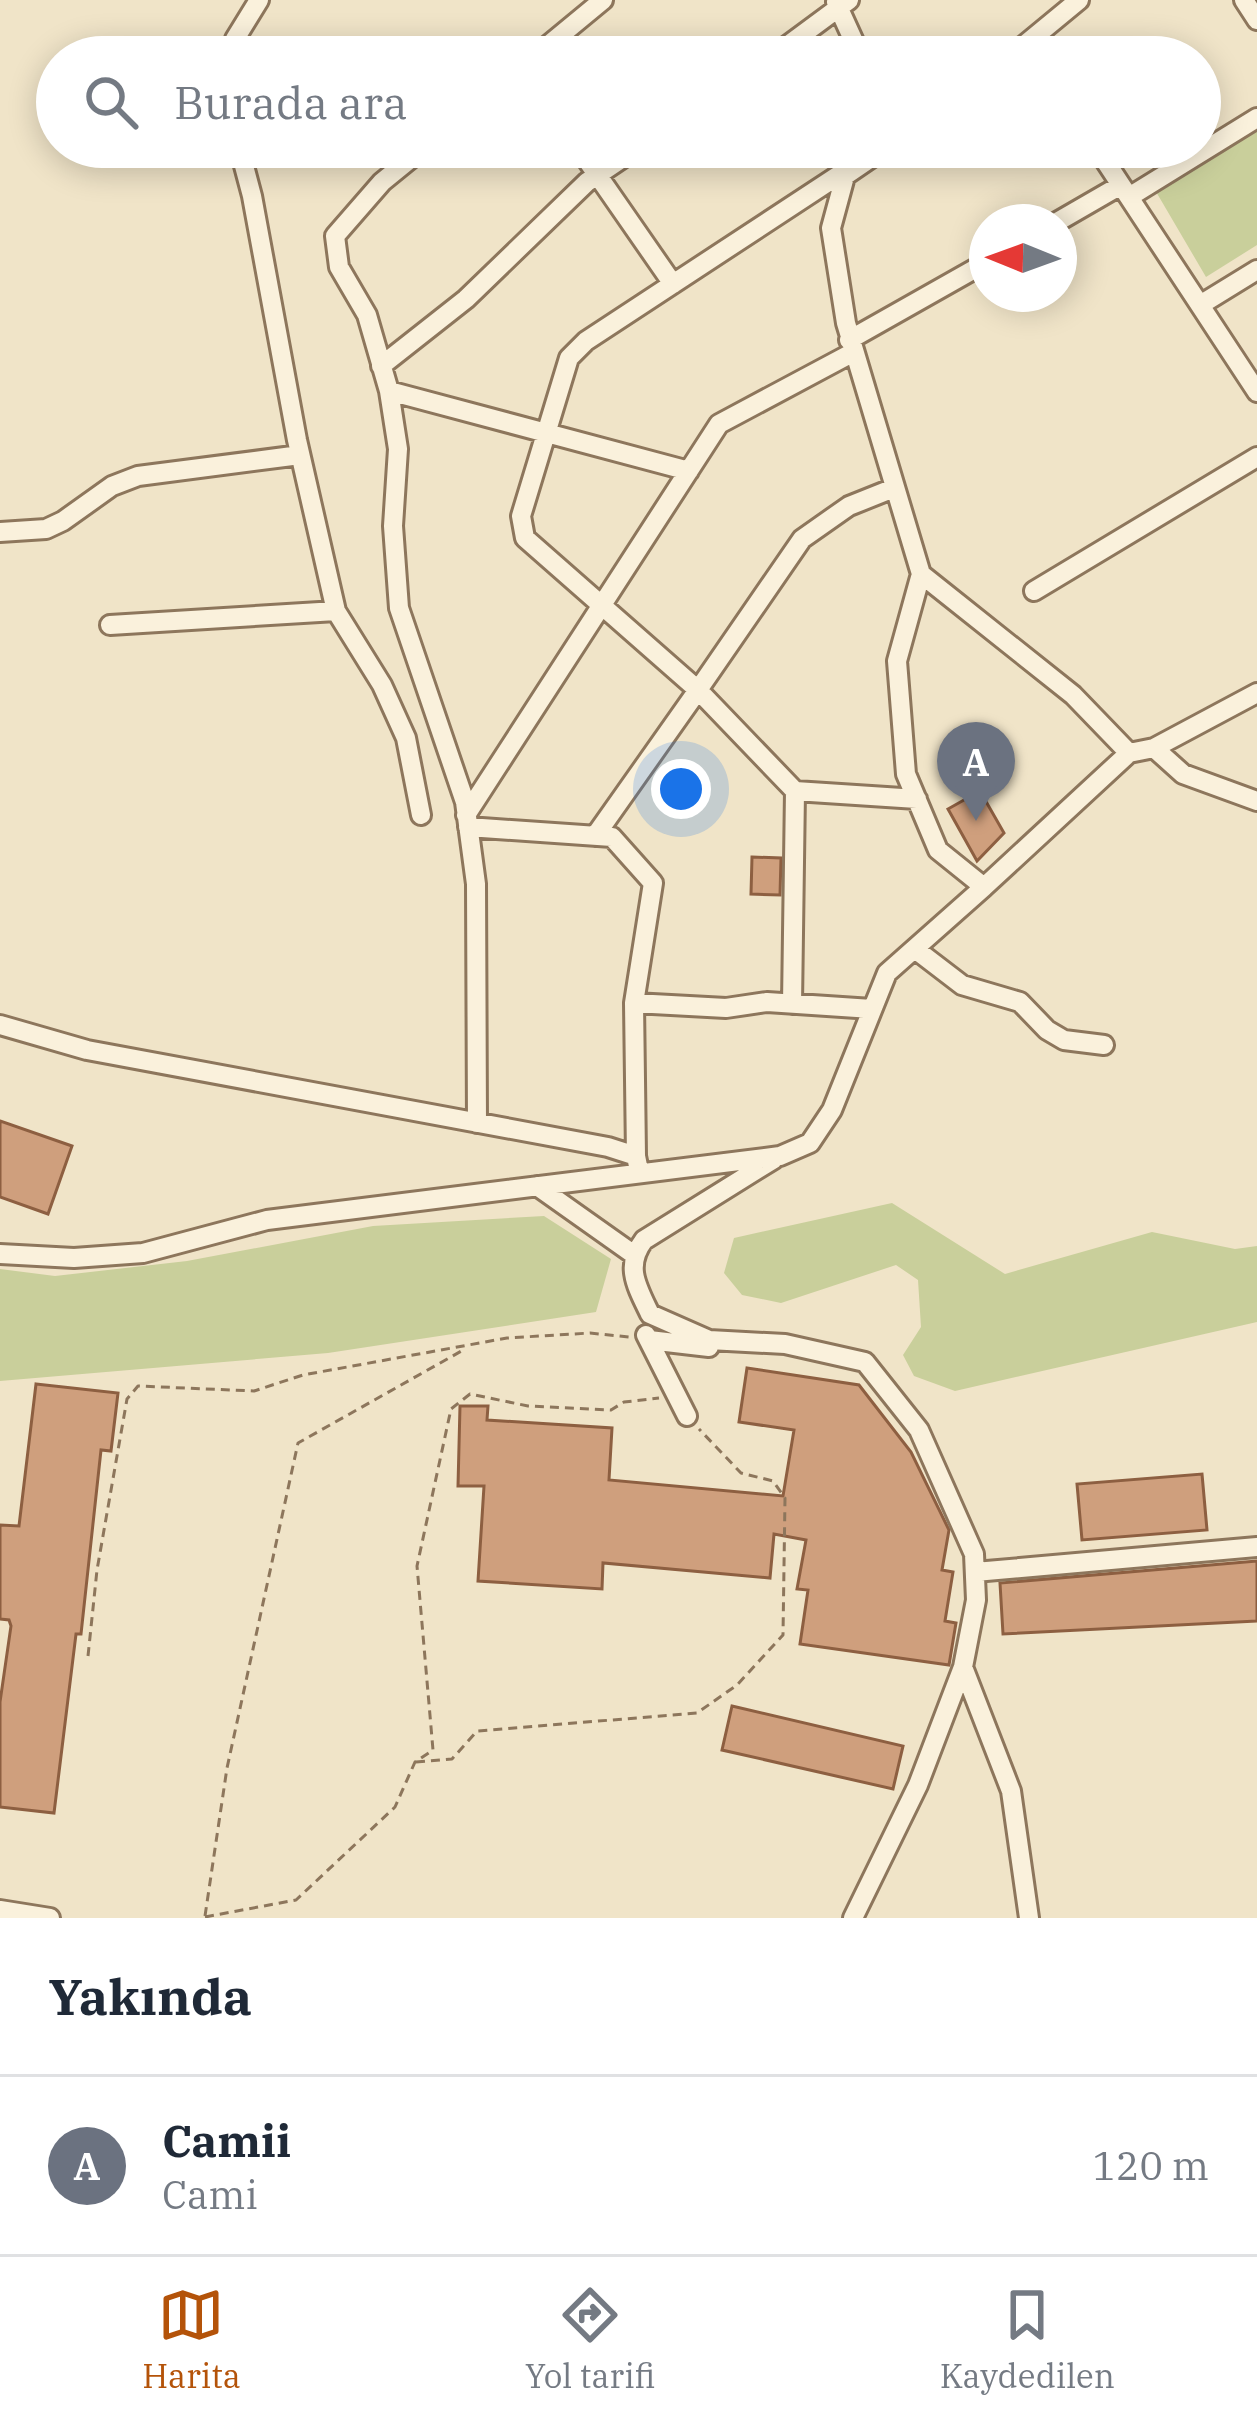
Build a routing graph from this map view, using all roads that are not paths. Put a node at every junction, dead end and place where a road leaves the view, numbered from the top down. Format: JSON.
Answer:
{"nodes":[{"id":1,"x":259,"y":0,"type":"edge"},
{"id":2,"x":603,"y":0,"type":"edge"},
{"id":3,"x":1079,"y":0,"type":"edge"},
{"id":4,"x":1244,"y":0,"type":"edge"},
{"id":5,"x":841,"y":3,"type":"edge"},
{"id":6,"x":1257,"y":20,"type":"edge"},
{"id":7,"x":237,"y":36,"type":"edge"},
{"id":8,"x":559,"y":36,"type":"edge"},
{"id":9,"x":799,"y":36,"type":"edge"},
{"id":10,"x":853,"y":36,"type":"edge"},
{"id":11,"x":1045,"y":36,"type":"edge"},
{"id":12,"x":1257,"y":118,"type":"edge"},
{"id":13,"x":1221,"y":138,"type":"edge"},
{"id":14,"x":245,"y":168,"type":"edge"},
{"id":15,"x":399,"y":168,"type":"edge"},
{"id":16,"x":593,"y":168,"type":"edge"},
{"id":17,"x":608,"y":168,"type":"edge"},
{"id":18,"x":848,"y":168,"type":"edge"},
{"id":19,"x":853,"y":168,"type":"edge"},
{"id":20,"x":1110,"y":168,"type":"edge"},
{"id":21,"x":1167,"y":168,"type":"edge"},
{"id":22,"x":847,"y":172,"type":"junction"},
{"id":23,"x":598,"y":175,"type":"junction"},
{"id":24,"x":1125,"y":191,"type":"junction"},
{"id":25,"x":1077,"y":213,"type":"edge"},
{"id":26,"x":1257,"y":269,"type":"edge"},
{"id":27,"x":969,"y":273,"type":"edge"},
{"id":28,"x":673,"y":284,"type":"junction"},
{"id":29,"x":1200,"y":305,"type":"junction"},
{"id":30,"x":850,"y":346,"type":"junction"},
{"id":31,"x":381,"y":366,"type":"junction"},
{"id":32,"x":389,"y":391,"type":"junction"},
{"id":33,"x":1257,"y":392,"type":"edge"},
{"id":34,"x":545,"y":435,"type":"junction"},
{"id":35,"x":298,"y":447,"type":"junction"},
{"id":36,"x":1257,"y":457,"type":"edge"},
{"id":37,"x":689,"y":471,"type":"junction"},
{"id":38,"x":894,"y":488,"type":"junction"},
{"id":39,"x":0,"y":532,"type":"edge"},
{"id":40,"x":921,"y":574,"type":"junction"},
{"id":41,"x":1034,"y":591,"type":"dead end"},
{"id":42,"x":601,"y":608,"type":"junction"},
{"id":43,"x":336,"y":611,"type":"junction"},
{"id":44,"x":110,"y":625,"type":"dead end"},
{"id":45,"x":698,"y":690,"type":"junction"},
{"id":46,"x":1257,"y":693,"type":"edge"},
{"id":47,"x":1154,"y":748,"type":"junction"},
{"id":48,"x":1129,"y":753,"type":"junction"},
{"id":49,"x":795,"y":791,"type":"junction"},
{"id":50,"x":916,"y":800,"type":"junction"},
{"id":51,"x":1257,"y":801,"type":"edge"},
{"id":52,"x":421,"y":815,"type":"dead end"},
{"id":53,"x":467,"y":821,"type":"junction"},
{"id":54,"x":595,"y":836,"type":"junction"},
{"id":55,"x":984,"y":887,"type":"junction"},
{"id":56,"x":914,"y":949,"type":"junction"},
{"id":57,"x":634,"y":1003,"type":"junction"},
{"id":58,"x":791,"y":1004,"type":"junction"},
{"id":59,"x":872,"y":1009,"type":"junction"},
{"id":60,"x":0,"y":1025,"type":"edge"},
{"id":61,"x":1104,"y":1045,"type":"dead end"},
{"id":62,"x":477,"y":1123,"type":"junction"},
{"id":63,"x":780,"y":1156,"type":"junction"},
{"id":64,"x":638,"y":1163,"type":"junction"},
{"id":65,"x":537,"y":1186,"type":"junction"},
{"id":66,"x":0,"y":1254,"type":"edge"},
{"id":67,"x":633,"y":1254,"type":"junction"},
{"id":68,"x":644,"y":1301,"type":"junction"},
{"id":69,"x":649,"y":1340,"type":"junction"},
{"id":70,"x":785,"y":1344,"type":"junction"},
{"id":71,"x":687,"y":1416,"type":"road end"},
{"id":72,"x":1257,"y":1547,"type":"edge"},
{"id":73,"x":975,"y":1572,"type":"junction"},
{"id":74,"x":963,"y":1667,"type":"junction"},
{"id":75,"x":0,"y":1910,"type":"edge"},
{"id":76,"x":50,"y":1918,"type":"edge"},
{"id":77,"x":853,"y":1918,"type":"edge"},
{"id":78,"x":1029,"y":1918,"type":"edge"}],
"edges":[{"from":1,"to":7,"type":"street"},
{"from":2,"to":8,"type":"street"},
{"from":3,"to":11,"type":"street"},
{"from":4,"to":6,"type":"street"},
{"from":5,"to":9,"type":"street"},
{"from":5,"to":10,"type":"street"},
{"from":12,"to":13,"type":"street"},
{"from":14,"to":35,"type":"street"},
{"from":15,"to":31,"type":"street"},
{"from":16,"to":23,"type":"street"},
{"from":17,"to":23,"type":"street"},
{"from":18,"to":22,"type":"street"},
{"from":19,"to":22,"type":"street"},
{"from":20,"to":24,"type":"street"},
{"from":21,"to":24,"type":"street"},
{"from":22,"to":28,"type":"street"},
{"from":22,"to":30,"type":"street"},
{"from":23,"to":28,"type":"street"},
{"from":23,"to":31,"type":"street"},
{"from":24,"to":25,"type":"street"},
{"from":24,"to":29,"type":"street"},
{"from":26,"to":29,"type":"street"},
{"from":27,"to":30,"type":"street"},
{"from":28,"to":34,"type":"street"},
{"from":29,"to":33,"type":"street"},
{"from":30,"to":37,"type":"street"},
{"from":30,"to":38,"type":"street"},
{"from":31,"to":32,"type":"street"},
{"from":32,"to":34,"type":"street"},
{"from":32,"to":53,"type":"street"},
{"from":34,"to":37,"type":"street"},
{"from":34,"to":42,"type":"street"},
{"from":35,"to":39,"type":"street"},
{"from":35,"to":43,"type":"street"},
{"from":36,"to":41,"type":"street"},
{"from":37,"to":42,"type":"street"},
{"from":38,"to":40,"type":"street"},
{"from":38,"to":45,"type":"street"},
{"from":40,"to":48,"type":"street"},
{"from":40,"to":50,"type":"street"},
{"from":42,"to":45,"type":"street"},
{"from":42,"to":53,"type":"street"},
{"from":43,"to":44,"type":"street"},
{"from":43,"to":52,"type":"street"},
{"from":45,"to":49,"type":"street"},
{"from":45,"to":54,"type":"street"},
{"from":46,"to":47,"type":"street"},
{"from":47,"to":48,"type":"street"},
{"from":47,"to":51,"type":"street"},
{"from":48,"to":55,"type":"street"},
{"from":49,"to":50,"type":"street"},
{"from":49,"to":58,"type":"street"},
{"from":50,"to":55,"type":"street"},
{"from":53,"to":54,"type":"street"},
{"from":53,"to":62,"type":"street"},
{"from":54,"to":57,"type":"street"},
{"from":55,"to":56,"type":"street"},
{"from":56,"to":59,"type":"street"},
{"from":56,"to":61,"type":"street"},
{"from":57,"to":58,"type":"street"},
{"from":57,"to":64,"type":"street"},
{"from":58,"to":59,"type":"street"},
{"from":59,"to":63,"type":"street"},
{"from":60,"to":62,"type":"street"},
{"from":62,"to":64,"type":"street"},
{"from":63,"to":64,"type":"street"},
{"from":63,"to":67,"type":"street"},
{"from":64,"to":65,"type":"street"},
{"from":65,"to":66,"type":"street"},
{"from":65,"to":67,"type":"street"},
{"from":67,"to":68,"type":"street"},
{"from":68,"to":69,"type":"street"},
{"from":68,"to":70,"type":"street"},
{"from":69,"to":70,"type":"street"},
{"from":69,"to":71,"type":"street"},
{"from":70,"to":73,"type":"street"},
{"from":72,"to":73,"type":"street"},
{"from":73,"to":74,"type":"street"},
{"from":74,"to":77,"type":"street"},
{"from":74,"to":78,"type":"street"},
{"from":75,"to":76,"type":"street"}]}
